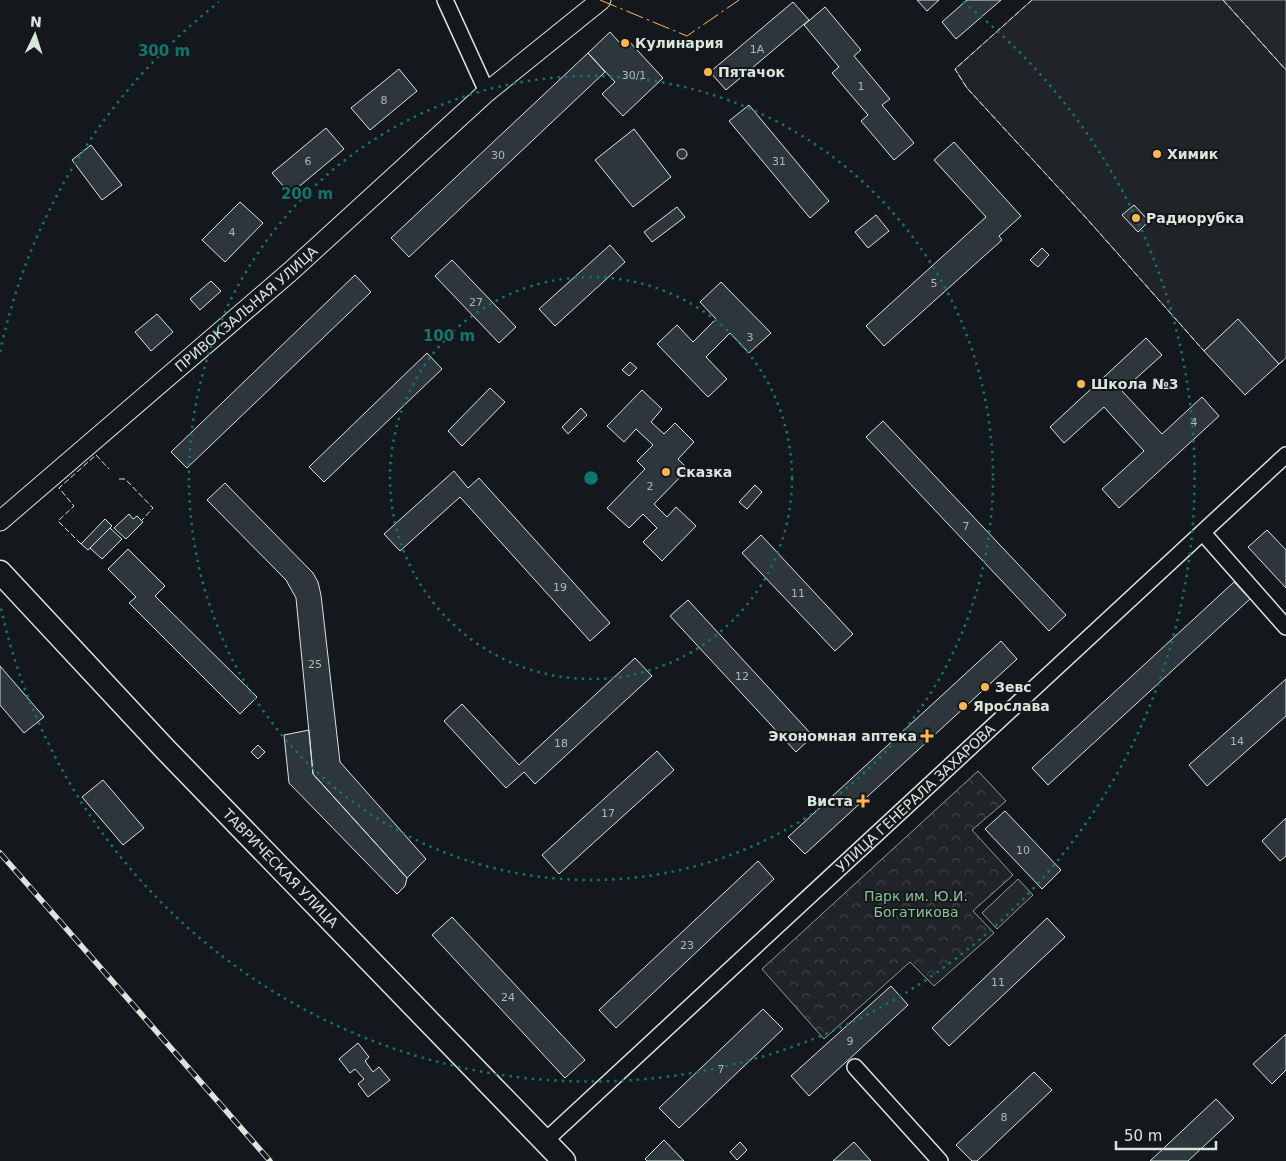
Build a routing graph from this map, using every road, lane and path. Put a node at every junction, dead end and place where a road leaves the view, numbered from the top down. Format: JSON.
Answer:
{"nodes":[{"id":1,"x":445,"y":0,"type":"edge"},
{"id":2,"x":601,"y":0,"type":"edge"},
{"id":3,"x":487,"y":92,"type":"junction"},
{"id":4,"x":1286,"y":455,"type":"edge"},
{"id":5,"x":0,"y":521,"type":"edge"},
{"id":6,"x":1202,"y":533,"type":"junction"},
{"id":7,"x":0,"y":572,"type":"edge"},
{"id":8,"x":1286,"y":627,"type":"edge"},
{"id":9,"x":855,"y":1067,"type":"dead end"},
{"id":10,"x":544,"y":1141,"type":"junction"},
{"id":11,"x":564,"y":1161,"type":"edge"},
{"id":12,"x":940,"y":1161,"type":"edge"}],
"edges":[{"from":1,"to":3,"type":"street"},
{"from":2,"to":3,"type":"main road","name":"ПРИВОКЗАЛЬНАЯ УЛИЦА"},
{"from":3,"to":5,"type":"main road","name":"ПРИВОКЗАЛЬНАЯ УЛИЦА"},
{"from":4,"to":6,"type":"street","name":"УЛИЦА ГЕНЕРАЛА ЗАХАРОВА"},
{"from":6,"to":8,"type":"street"},
{"from":6,"to":10,"type":"street","name":"УЛИЦА ГЕНЕРАЛА ЗАХАРОВА"},
{"from":7,"to":10,"type":"highway","name":"ТАВРИЧЕСКАЯ УЛИЦА"},
{"from":9,"to":12,"type":"street"},
{"from":10,"to":11,"type":"highway","name":"ТАВРИЧЕСКАЯ УЛИЦА"}]}
